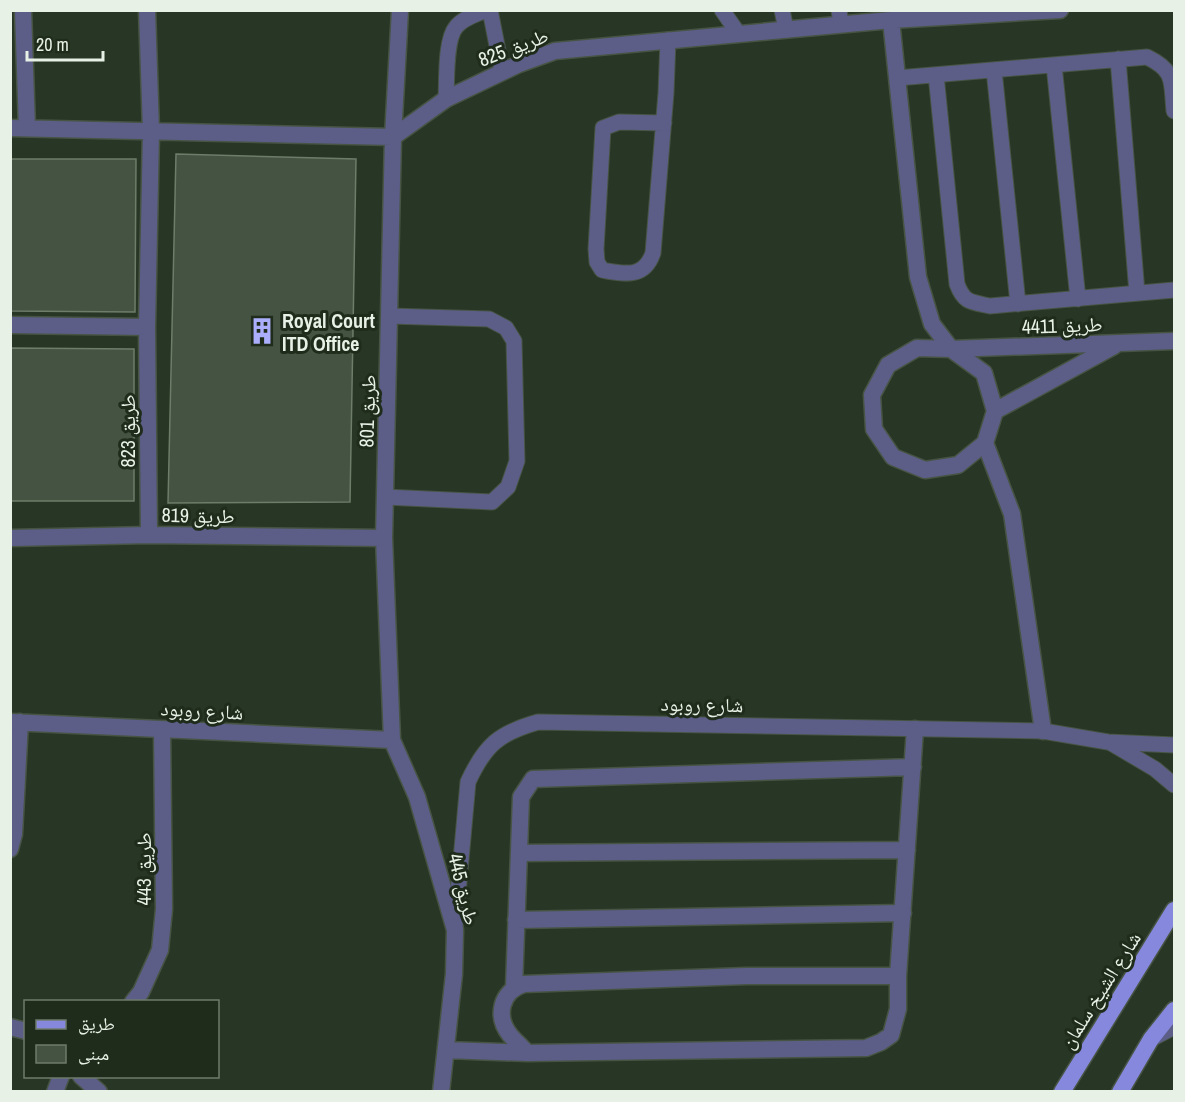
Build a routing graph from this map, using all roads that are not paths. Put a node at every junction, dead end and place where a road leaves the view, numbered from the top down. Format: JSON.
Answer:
{"nodes":[{"id":1,"x":22,"y":10,"type":"edge"},
{"id":2,"x":147,"y":10,"type":"edge"},
{"id":3,"x":400,"y":10,"type":"edge"},
{"id":4,"x":488,"y":10,"type":"edge"},
{"id":5,"x":722,"y":10,"type":"edge"},
{"id":6,"x":782,"y":10,"type":"edge"},
{"id":7,"x":1060,"y":10,"type":"edge"},
{"id":8,"x":890,"y":15,"type":"edge"},
{"id":9,"x":840,"y":17,"type":"edge"},
{"id":10,"x":786,"y":29,"type":"junction"},
{"id":11,"x":738,"y":33,"type":"junction"},
{"id":12,"x":668,"y":40,"type":"junction"},
{"id":13,"x":1118,"y":59,"type":"junction"},
{"id":14,"x":1054,"y":65,"type":"junction"},
{"id":15,"x":994,"y":70,"type":"junction"},
{"id":16,"x":502,"y":71,"type":"junction"},
{"id":17,"x":936,"y":75,"type":"junction"},
{"id":18,"x":897,"y":78,"type":"junction"},
{"id":19,"x":446,"y":99,"type":"junction"},
{"id":20,"x":1174,"y":111,"type":"edge"},
{"id":21,"x":664,"y":123,"type":"junction"},
{"id":22,"x":19,"y":128,"type":"edge"},
{"id":23,"x":151,"y":131,"type":"junction"},
{"id":24,"x":393,"y":137,"type":"junction"},
{"id":25,"x":1174,"y":290,"type":"edge"},
{"id":26,"x":1137,"y":293,"type":"junction"},
{"id":27,"x":1078,"y":299,"type":"junction"},
{"id":28,"x":1018,"y":304,"type":"junction"},
{"id":29,"x":390,"y":316,"type":"junction"},
{"id":30,"x":10,"y":325,"type":"edge"},
{"id":31,"x":147,"y":327,"type":"junction"},
{"id":32,"x":1174,"y":341,"type":"edge"},
{"id":33,"x":1119,"y":344,"type":"junction"},
{"id":34,"x":951,"y":349,"type":"junction"},
{"id":35,"x":995,"y":411,"type":"junction"},
{"id":36,"x":985,"y":443,"type":"junction"},
{"id":37,"x":385,"y":497,"type":"junction"},
{"id":38,"x":149,"y":535,"type":"junction"},
{"id":39,"x":10,"y":538,"type":"edge"},
{"id":40,"x":384,"y":538,"type":"junction"},
{"id":41,"x":15,"y":722,"type":"edge"},
{"id":42,"x":162,"y":729,"type":"junction"},
{"id":43,"x":915,"y":729,"type":"junction"},
{"id":44,"x":1043,"y":731,"type":"junction"},
{"id":45,"x":392,"y":740,"type":"junction"},
{"id":46,"x":1108,"y":742,"type":"junction"},
{"id":47,"x":1174,"y":745,"type":"edge"},
{"id":48,"x":913,"y":767,"type":"junction"},
{"id":49,"x":1174,"y":785,"type":"edge"},
{"id":50,"x":10,"y":849,"type":"edge"},
{"id":51,"x":907,"y":850,"type":"junction"},
{"id":52,"x":519,"y":853,"type":"junction"},
{"id":53,"x":1174,"y":910,"type":"edge"},
{"id":54,"x":903,"y":913,"type":"junction"},
{"id":55,"x":516,"y":920,"type":"junction"},
{"id":56,"x":455,"y":930,"type":"junction"},
{"id":57,"x":898,"y":976,"type":"junction"},
{"id":58,"x":514,"y":987,"type":"junction"},
{"id":59,"x":135,"y":1000,"type":"edge"},
{"id":60,"x":1174,"y":1010,"type":"edge"},
{"id":61,"x":1174,"y":1027,"type":"edge"},
{"id":62,"x":1151,"y":1039,"type":"junction"},
{"id":63,"x":446,"y":1050,"type":"junction"},
{"id":64,"x":527,"y":1053,"type":"junction"},
{"id":65,"x":61,"y":1078,"type":"edge"},
{"id":66,"x":82,"y":1078,"type":"edge"},
{"id":67,"x":55,"y":1092,"type":"edge"},
{"id":68,"x":99,"y":1092,"type":"edge"},
{"id":69,"x":441,"y":1092,"type":"edge"},
{"id":70,"x":1062,"y":1092,"type":"edge"},
{"id":71,"x":1120,"y":1092,"type":"edge"}],
"edges":[{"from":1,"to":22,"type":"street"},
{"from":2,"to":23,"type":"street","name":"طريق 823"},
{"from":3,"to":24,"type":"street","name":"طريق 801"},
{"from":4,"to":16,"type":"lane"},
{"from":4,"to":19,"type":"lane"},
{"from":5,"to":11,"type":"lane"},
{"from":6,"to":10,"type":"lane"},
{"from":7,"to":8,"type":"street","name":"طريق 825"},
{"from":8,"to":9,"type":"street","name":"طريق 825"},
{"from":8,"to":18,"type":"street"},
{"from":9,"to":10,"type":"street","name":"طريق 825"},
{"from":10,"to":11,"type":"street","name":"طريق 825"},
{"from":11,"to":12,"type":"street","name":"طريق 825"},
{"from":12,"to":16,"type":"street","name":"طريق 825"},
{"from":12,"to":21,"type":"lane"},
{"from":13,"to":14,"type":"lane"},
{"from":13,"to":20,"type":"lane"},
{"from":13,"to":26,"type":"lane"},
{"from":14,"to":15,"type":"lane"},
{"from":14,"to":27,"type":"lane"},
{"from":15,"to":17,"type":"lane"},
{"from":15,"to":28,"type":"lane"},
{"from":16,"to":19,"type":"street","name":"طريق 825"},
{"from":17,"to":18,"type":"lane"},
{"from":17,"to":28,"type":"lane"},
{"from":18,"to":34,"type":"street"},
{"from":19,"to":24,"type":"street","name":"طريق 825"},
{"from":21,"to":21,"type":"lane"},
{"from":22,"to":23,"type":"street"},
{"from":23,"to":24,"type":"street"},
{"from":23,"to":31,"type":"street","name":"طريق 823"},
{"from":24,"to":29,"type":"street","name":"طريق 801"},
{"from":25,"to":26,"type":"lane"},
{"from":26,"to":27,"type":"lane"},
{"from":27,"to":28,"type":"lane"},
{"from":29,"to":37,"type":"street","name":"طريق 801"},
{"from":29,"to":37,"type":"lane"},
{"from":30,"to":31,"type":"street"},
{"from":31,"to":38,"type":"street","name":"طريق 823"},
{"from":32,"to":33,"type":"street","name":"طريق 4411"},
{"from":33,"to":34,"type":"street","name":"طريق 4411"},
{"from":33,"to":35,"type":"street"},
{"from":34,"to":35,"type":"street"},
{"from":34,"to":36,"type":"street"},
{"from":35,"to":36,"type":"street"},
{"from":36,"to":44,"type":"street"},
{"from":37,"to":40,"type":"street","name":"طريق 801"},
{"from":38,"to":39,"type":"street","name":"طريق 819"},
{"from":38,"to":40,"type":"street","name":"طريق 819"},
{"from":40,"to":45,"type":"street","name":"طريق 801"},
{"from":41,"to":42,"type":"street","name":"شارع روبود"},
{"from":41,"to":50,"type":"street"},
{"from":42,"to":45,"type":"street","name":"شارع روبود"},
{"from":42,"to":59,"type":"street","name":"طريق 443"},
{"from":43,"to":44,"type":"lane","name":"شارع روبود"},
{"from":43,"to":48,"type":"street"},
{"from":43,"to":56,"type":"lane","name":"شارع روبود"},
{"from":44,"to":46,"type":"lane","name":"شارع روبود"},
{"from":45,"to":56,"type":"street","name":"طريق 445"},
{"from":46,"to":47,"type":"lane","name":"شارع روبود"},
{"from":46,"to":49,"type":"lane","name":"شارع روبود"},
{"from":48,"to":51,"type":"street"},
{"from":48,"to":52,"type":"street"},
{"from":51,"to":52,"type":"street"},
{"from":51,"to":54,"type":"street"},
{"from":52,"to":55,"type":"street"},
{"from":53,"to":70,"type":"main road","name":"شارع الشيخ سلمان"},
{"from":54,"to":55,"type":"street"},
{"from":54,"to":57,"type":"street"},
{"from":55,"to":58,"type":"street"},
{"from":56,"to":63,"type":"street","name":"طريق 445"},
{"from":57,"to":58,"type":"street"},
{"from":57,"to":64,"type":"street"},
{"from":58,"to":64,"type":"street"},
{"from":60,"to":62,"type":"main road"},
{"from":61,"to":62,"type":"lane"},
{"from":62,"to":71,"type":"main road"},
{"from":63,"to":64,"type":"street"},
{"from":63,"to":69,"type":"street","name":"طريق 445"},
{"from":65,"to":67,"type":"street"},
{"from":66,"to":68,"type":"street"}]}
